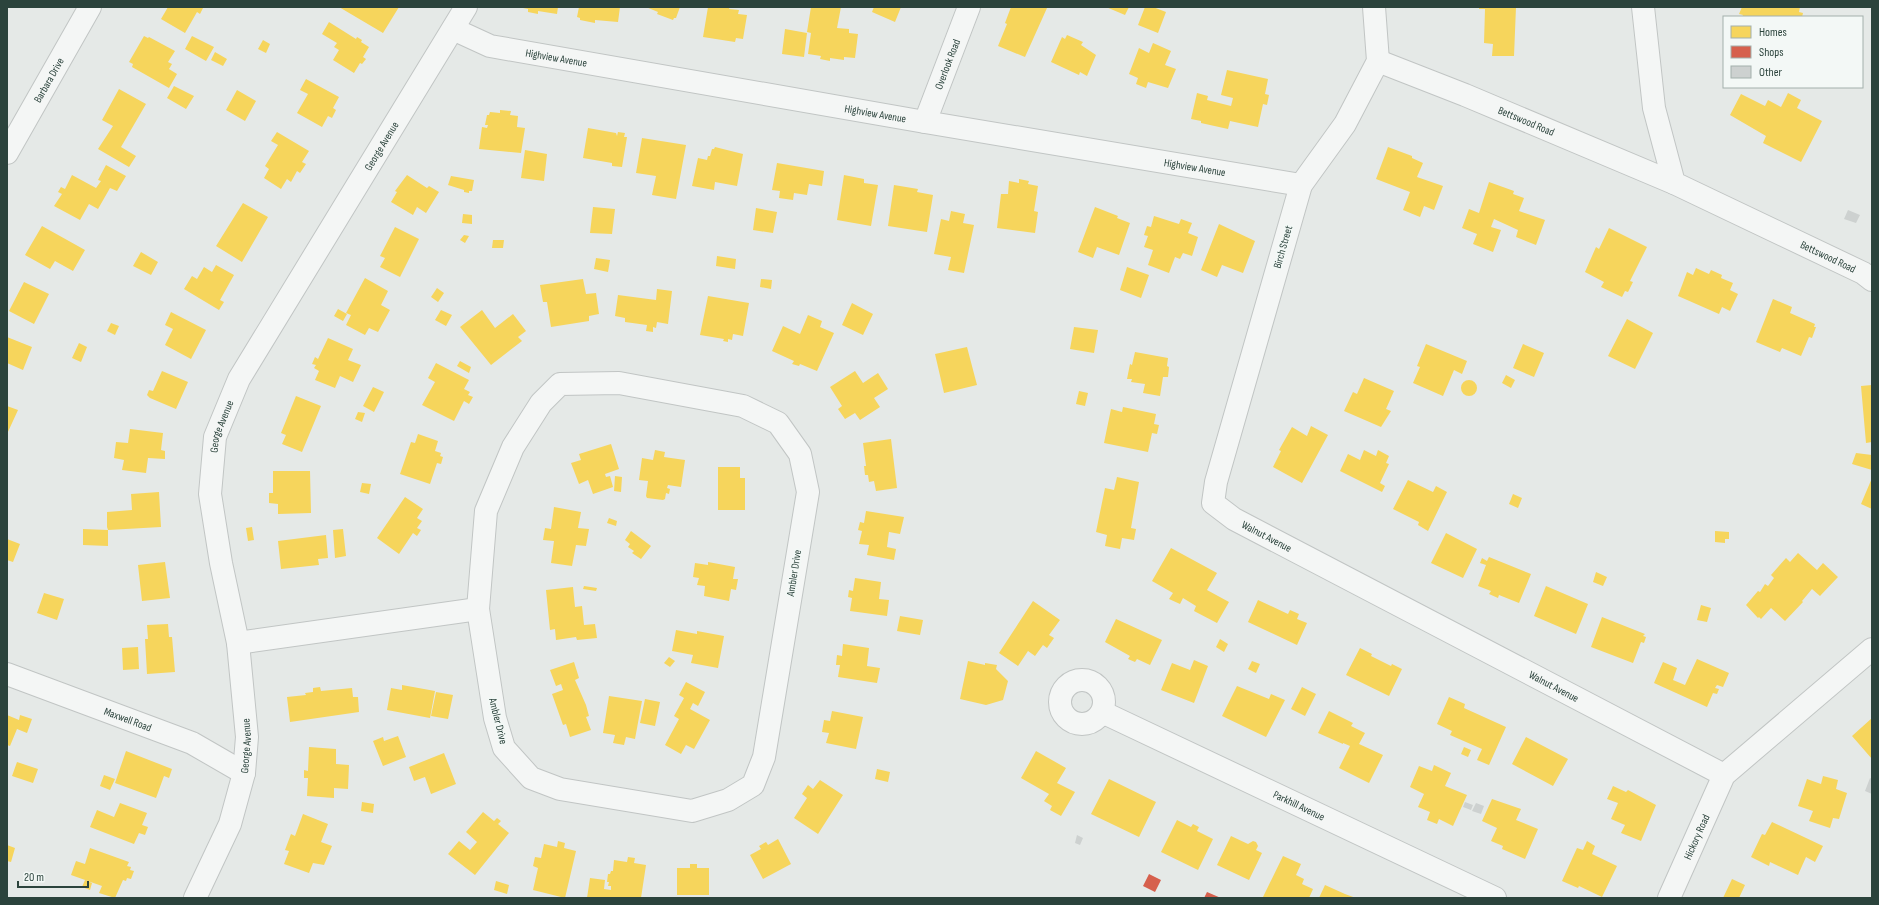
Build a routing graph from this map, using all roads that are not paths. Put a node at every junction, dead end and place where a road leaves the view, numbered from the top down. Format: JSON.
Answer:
{"nodes":[{"id":1,"x":90,"y":7,"type":"edge"},
{"id":2,"x":466,"y":7,"type":"edge"},
{"id":3,"x":970,"y":7,"type":"edge"},
{"id":4,"x":1374,"y":7,"type":"edge"},
{"id":5,"x":1643,"y":7,"type":"edge"},
{"id":6,"x":453,"y":29,"type":"junction"},
{"id":7,"x":1378,"y":61,"type":"junction"},
{"id":8,"x":925,"y":122,"type":"junction"},
{"id":9,"x":7,"y":153,"type":"edge"},
{"id":10,"x":1674,"y":183,"type":"junction"},
{"id":11,"x":1301,"y":185,"type":"junction"},
{"id":12,"x":1872,"y":280,"type":"edge"},
{"id":13,"x":1214,"y":503,"type":"joint"},
{"id":14,"x":478,"y":609,"type":"junction"},
{"id":15,"x":238,"y":643,"type":"junction"},
{"id":16,"x":1872,"y":649,"type":"edge"},
{"id":17,"x":7,"y":674,"type":"edge"},
{"id":18,"x":1102,"y":712,"type":"dead end"},
{"id":19,"x":244,"y":773,"type":"junction"},
{"id":20,"x":1724,"y":775,"type":"junction"},
{"id":21,"x":195,"y":898,"type":"edge"},
{"id":22,"x":1495,"y":898,"type":"edge"},
{"id":23,"x":1669,"y":898,"type":"edge"}],
"edges":[{"from":1,"to":9,"type":"street","name":"Barbara Drive"},
{"from":2,"to":6,"type":"street","name":"George Avenue"},
{"from":3,"to":8,"type":"street","name":"Overlook Road"},
{"from":4,"to":7,"type":"street"},
{"from":5,"to":10,"type":"street"},
{"from":6,"to":8,"type":"street","name":"Highview Avenue"},
{"from":6,"to":15,"type":"street","name":"George Avenue"},
{"from":7,"to":10,"type":"street","name":"Bettswood Road"},
{"from":7,"to":11,"type":"street","name":"Birch Street"},
{"from":8,"to":11,"type":"street","name":"Highview Avenue"},
{"from":10,"to":12,"type":"street","name":"Bettswood Road"},
{"from":11,"to":13,"type":"street","name":"Birch Street"},
{"from":13,"to":20,"type":"street","name":"Walnut Avenue"},
{"from":14,"to":14,"type":"street","name":"Ambler Drive"},
{"from":14,"to":15,"type":"street"},
{"from":15,"to":19,"type":"street","name":"George Avenue"},
{"from":16,"to":20,"type":"street"},
{"from":17,"to":19,"type":"street","name":"Maxwell Road"},
{"from":18,"to":22,"type":"street","name":"Parkhill Avenue"},
{"from":19,"to":21,"type":"street","name":"George Avenue"},
{"from":20,"to":23,"type":"street","name":"Hickory Road"}]}
